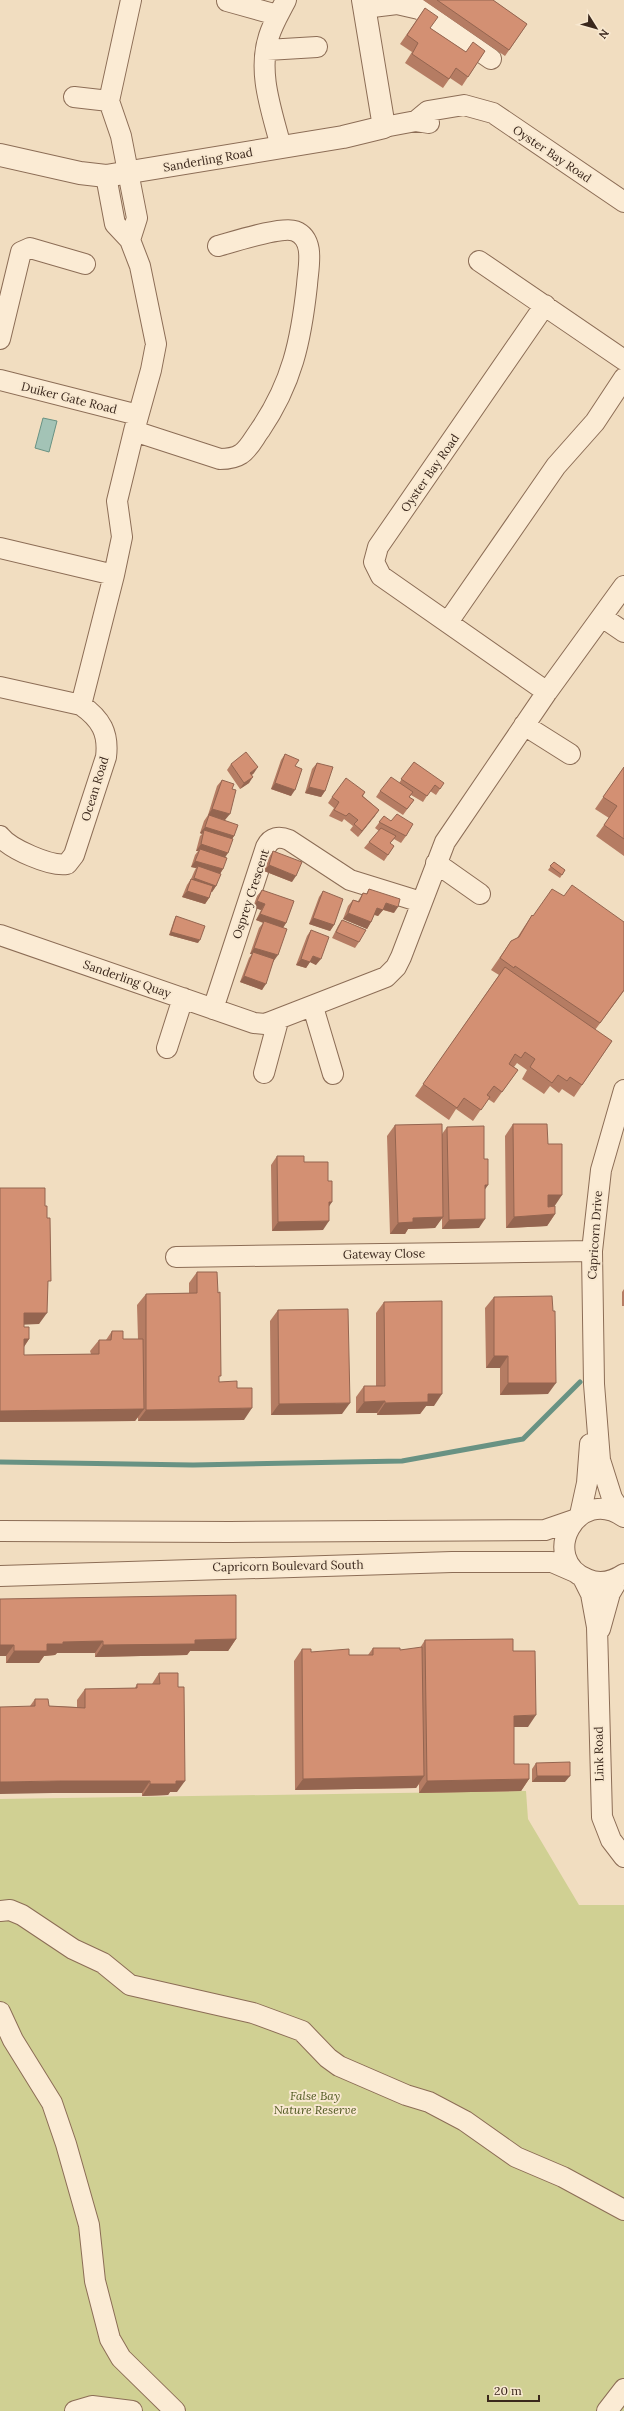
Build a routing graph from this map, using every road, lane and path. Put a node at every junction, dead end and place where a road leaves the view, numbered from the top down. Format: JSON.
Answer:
{"nodes":[{"id":1,"x":131,"y":0,"type":"edge"},
{"id":2,"x":227,"y":1,"type":"dead end"},
{"id":3,"x":364,"y":4,"type":"edge"},
{"id":4,"x":281,"y":7,"type":"edge"},
{"id":5,"x":317,"y":47,"type":"dead end"},
{"id":6,"x":267,"y":50,"type":"junction"},
{"id":7,"x":491,"y":59,"type":"dead end"},
{"id":8,"x":74,"y":97,"type":"dead end"},
{"id":9,"x":109,"y":101,"type":"junction"},
{"id":10,"x":416,"y":121,"type":"joint"},
{"id":11,"x":384,"y":127,"type":"junction"},
{"id":12,"x":281,"y":148,"type":"junction"},
{"id":13,"x":0,"y":155,"type":"edge"},
{"id":14,"x":128,"y":174,"type":"junction"},
{"id":15,"x":106,"y":176,"type":"junction"},
{"id":16,"x":624,"y":202,"type":"edge"},
{"id":17,"x":130,"y":240,"type":"junction"},
{"id":18,"x":218,"y":246,"type":"dead end"},
{"id":19,"x":479,"y":261,"type":"dead end"},
{"id":20,"x":84,"y":264,"type":"dead end"},
{"id":21,"x":545,"y":305,"type":"junction"},
{"id":22,"x":0,"y":339,"type":"edge"},
{"id":23,"x":624,"y":360,"type":"edge"},
{"id":24,"x":624,"y":378,"type":"edge"},
{"id":25,"x":0,"y":380,"type":"edge"},
{"id":26,"x":136,"y":423,"type":"junction"},
{"id":27,"x":0,"y":548,"type":"edge"},
{"id":28,"x":114,"y":575,"type":"junction"},
{"id":29,"x":624,"y":586,"type":"edge"},
{"id":30,"x":602,"y":617,"type":"junction"},
{"id":31,"x":448,"y":622,"type":"junction"},
{"id":32,"x":624,"y":632,"type":"edge"},
{"id":33,"x":0,"y":687,"type":"edge"},
{"id":34,"x":547,"y":692,"type":"junction"},
{"id":35,"x":81,"y":705,"type":"junction"},
{"id":36,"x":524,"y":725,"type":"junction"},
{"id":37,"x":570,"y":754,"type":"dead end"},
{"id":38,"x":0,"y":836,"type":"edge"},
{"id":39,"x":436,"y":863,"type":"junction"},
{"id":40,"x":480,"y":894,"type":"dead end"},
{"id":41,"x":421,"y":902,"type":"junction"},
{"id":42,"x":0,"y":935,"type":"edge"},
{"id":43,"x":183,"y":998,"type":"junction"},
{"id":44,"x":313,"y":1007,"type":"junction"},
{"id":45,"x":213,"y":1009,"type":"junction"},
{"id":46,"x":278,"y":1021,"type":"junction"},
{"id":47,"x":167,"y":1048,"type":"dead end"},
{"id":48,"x":264,"y":1073,"type":"dead end"},
{"id":49,"x":333,"y":1074,"type":"dead end"},
{"id":50,"x":624,"y":1090,"type":"edge"},
{"id":51,"x":592,"y":1251,"type":"junction"},
{"id":52,"x":176,"y":1257,"type":"dead end"},
{"id":53,"x":594,"y":1384,"type":"junction"},
{"id":54,"x":624,"y":1517,"type":"edge"},
{"id":55,"x":577,"y":1518,"type":"junction"},
{"id":56,"x":0,"y":1531,"type":"edge"},
{"id":57,"x":579,"y":1575,"type":"junction"},
{"id":58,"x":0,"y":1576,"type":"edge"},
{"id":59,"x":621,"y":1576,"type":"edge"},
{"id":60,"x":598,"y":1644,"type":"junction"},
{"id":61,"x":624,"y":1857,"type":"edge"},
{"id":62,"x":0,"y":1911,"type":"edge"},
{"id":63,"x":0,"y":2012,"type":"edge"},
{"id":64,"x":624,"y":2210,"type":"edge"},
{"id":65,"x":624,"y":2389,"type":"edge"},
{"id":66,"x":75,"y":2411,"type":"edge"},
{"id":67,"x":132,"y":2411,"type":"edge"},
{"id":68,"x":175,"y":2411,"type":"edge"},
{"id":69,"x":607,"y":2411,"type":"edge"}],
"edges":[{"from":1,"to":9,"type":"street"},
{"from":2,"to":4,"type":"street"},
{"from":3,"to":7,"type":"street"},
{"from":3,"to":11,"type":"street"},
{"from":4,"to":6,"type":"street"},
{"from":5,"to":6,"type":"street"},
{"from":6,"to":12,"type":"street"},
{"from":8,"to":9,"type":"street"},
{"from":9,"to":14,"type":"street"},
{"from":10,"to":11,"type":"street","name":"Sanderling Road"},
{"from":10,"to":16,"type":"street","name":"Oyster Bay Road"},
{"from":11,"to":12,"type":"street","name":"Sanderling Road"},
{"from":12,"to":14,"type":"street","name":"Sanderling Road"},
{"from":13,"to":15,"type":"street","name":"Sanderling Road"},
{"from":14,"to":15,"type":"street","name":"Sanderling Road"},
{"from":14,"to":17,"type":"street"},
{"from":15,"to":17,"type":"street"},
{"from":17,"to":26,"type":"street"},
{"from":18,"to":26,"type":"street","name":"Duiker Gate Road"},
{"from":19,"to":21,"type":"street"},
{"from":20,"to":22,"type":"street"},
{"from":21,"to":23,"type":"street"},
{"from":21,"to":31,"type":"street","name":"Oyster Bay Road"},
{"from":24,"to":31,"type":"street"},
{"from":25,"to":26,"type":"street","name":"Duiker Gate Road"},
{"from":26,"to":28,"type":"street"},
{"from":27,"to":28,"type":"street"},
{"from":28,"to":35,"type":"street"},
{"from":29,"to":30,"type":"street"},
{"from":30,"to":32,"type":"street"},
{"from":30,"to":34,"type":"street"},
{"from":31,"to":34,"type":"street","name":"Oyster Bay Road"},
{"from":33,"to":35,"type":"street","name":"Ocean Road"},
{"from":34,"to":36,"type":"street"},
{"from":35,"to":38,"type":"street","name":"Ocean Road"},
{"from":36,"to":37,"type":"street"},
{"from":36,"to":39,"type":"street"},
{"from":39,"to":40,"type":"street"},
{"from":39,"to":41,"type":"street"},
{"from":41,"to":44,"type":"street","name":"Sanderling Quay"},
{"from":41,"to":45,"type":"street","name":"Osprey Crescent"},
{"from":42,"to":43,"type":"street","name":"Sanderling Quay"},
{"from":43,"to":45,"type":"street","name":"Sanderling Quay"},
{"from":43,"to":47,"type":"street","name":"Sanderling Quay"},
{"from":44,"to":46,"type":"street","name":"Sanderling Quay"},
{"from":44,"to":49,"type":"street"},
{"from":45,"to":46,"type":"street","name":"Sanderling Quay"},
{"from":46,"to":48,"type":"street"},
{"from":50,"to":51,"type":"street","name":"Capricorn Drive"},
{"from":51,"to":52,"type":"street","name":"Gateway Close"},
{"from":51,"to":53,"type":"street","name":"Capricorn Drive"},
{"from":53,"to":54,"type":"street","name":"Capricorn Drive"},
{"from":53,"to":55,"type":"street","name":"Capricorn Drive"},
{"from":54,"to":55,"type":"street"},
{"from":55,"to":56,"type":"street"},
{"from":55,"to":57,"type":"street","name":"Capricorn Drive"},
{"from":57,"to":58,"type":"street","name":"Capricorn Boulevard South"},
{"from":57,"to":59,"type":"street","name":"Capricorn Boulevard South"},
{"from":57,"to":60,"type":"street","name":"Link Road"},
{"from":59,"to":60,"type":"street","name":"Link Road"},
{"from":60,"to":61,"type":"street","name":"Link Road"},
{"from":62,"to":64,"type":"street"},
{"from":63,"to":68,"type":"street"},
{"from":65,"to":69,"type":"street"},
{"from":66,"to":67,"type":"street"}]}
